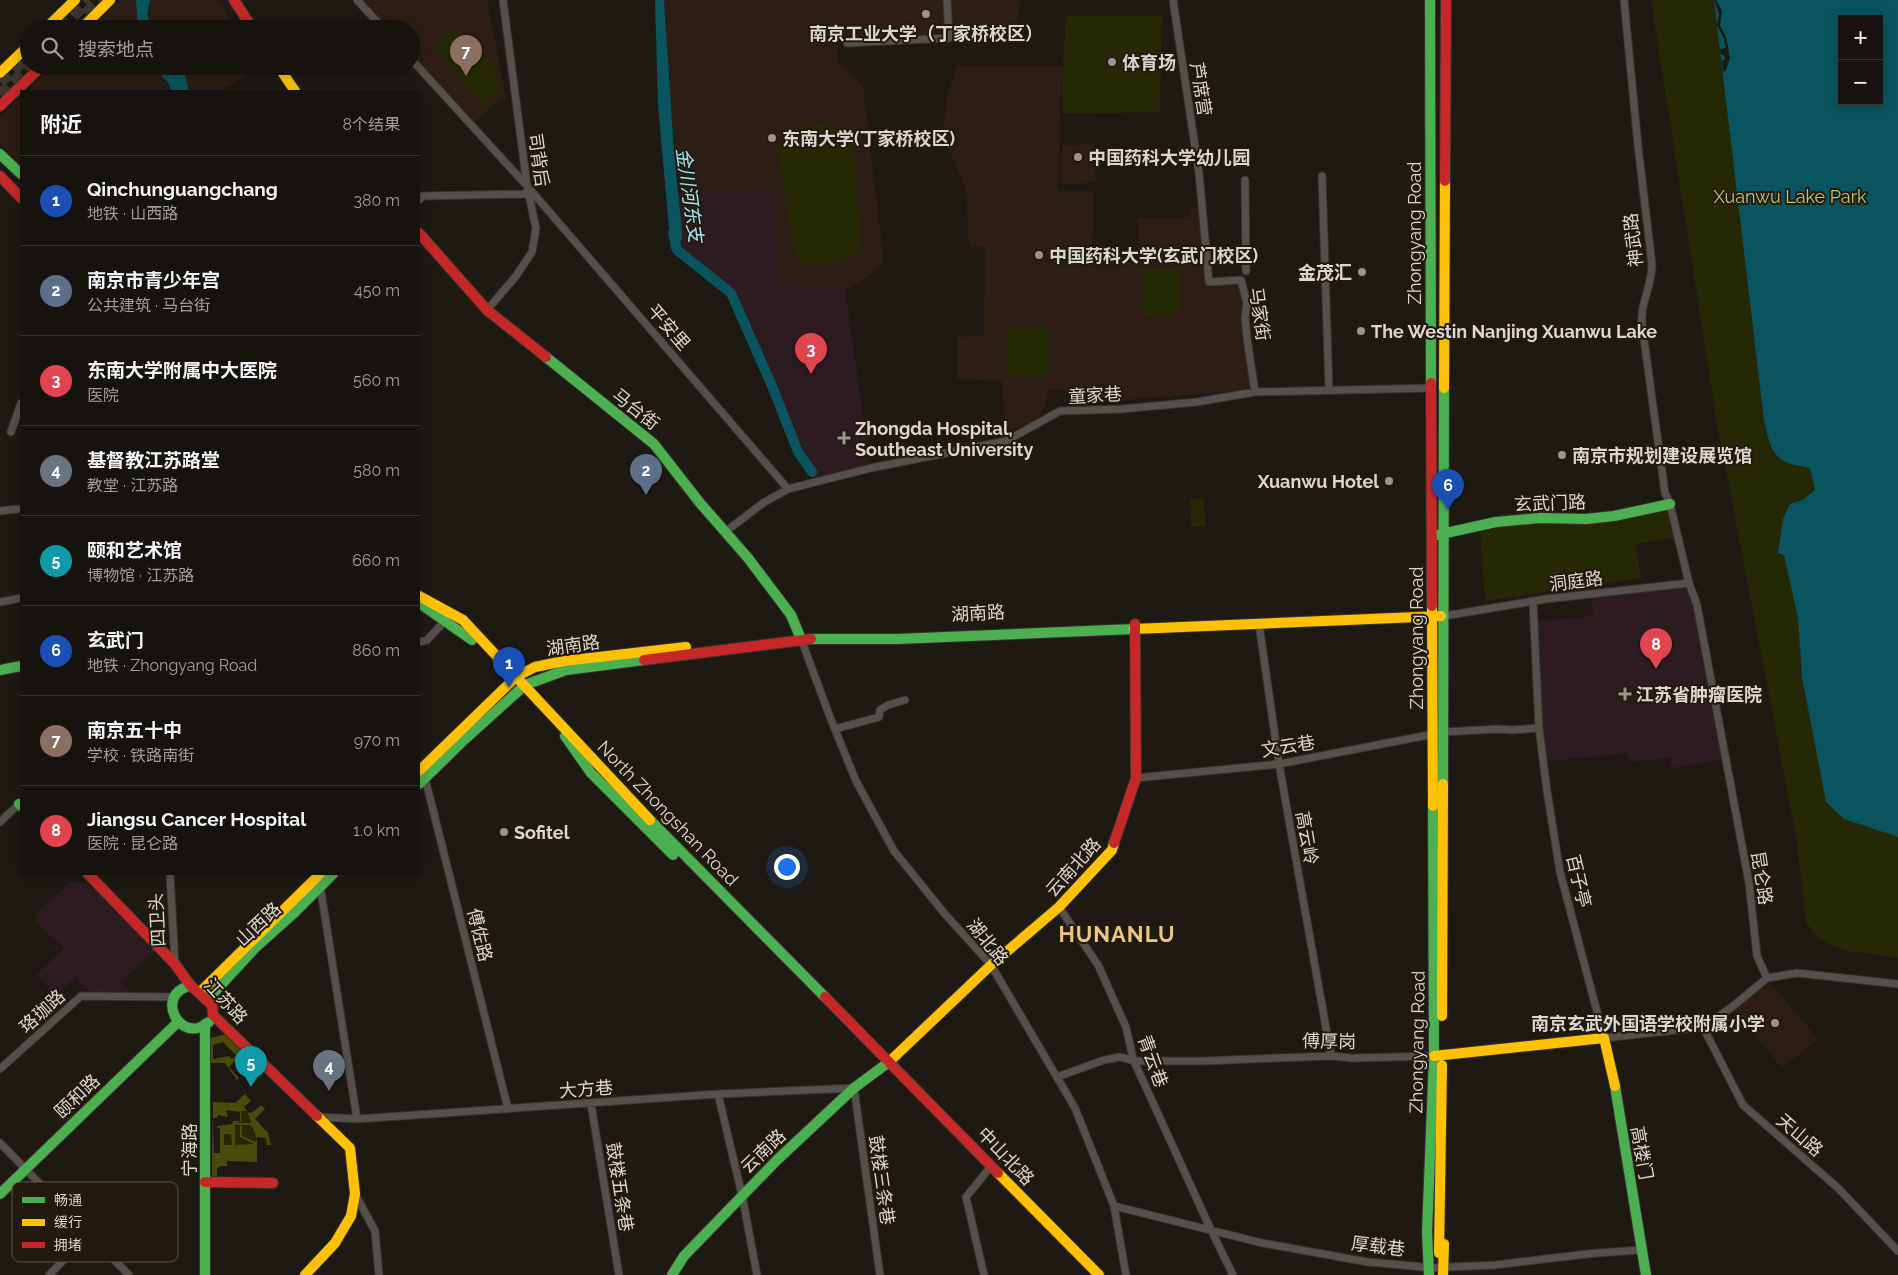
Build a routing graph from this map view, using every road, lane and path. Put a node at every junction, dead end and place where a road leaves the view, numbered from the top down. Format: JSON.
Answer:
{"nodes":[{"id":1,"x":75,"y":0,"type":"edge"},
{"id":2,"x":110,"y":0,"type":"edge"},
{"id":3,"x":234,"y":0,"type":"edge"},
{"id":4,"x":357,"y":0,"type":"edge"},
{"id":5,"x":503,"y":0,"type":"edge"},
{"id":6,"x":947,"y":0,"type":"edge"},
{"id":7,"x":1173,"y":0,"type":"edge"},
{"id":8,"x":1430,"y":0,"type":"edge"},
{"id":9,"x":1446,"y":0,"type":"edge"},
{"id":10,"x":1624,"y":0,"type":"edge"},
{"id":11,"x":54,"y":20,"type":"edge"},
{"id":12,"x":90,"y":20,"type":"edge"},
{"id":13,"x":247,"y":20,"type":"edge"},
{"id":14,"x":376,"y":20,"type":"edge"},
{"id":15,"x":847,"y":44,"type":"dead end"},
{"id":16,"x":20,"y":54,"type":"edge"},
{"id":17,"x":420,"y":69,"type":"edge"},
{"id":18,"x":0,"y":73,"type":"edge"},
{"id":19,"x":33,"y":75,"type":"edge"},
{"id":20,"x":284,"y":75,"type":"edge"},
{"id":21,"x":294,"y":90,"type":"edge"},
{"id":22,"x":0,"y":106,"type":"edge"},
{"id":23,"x":0,"y":154,"type":"edge"},
{"id":24,"x":20,"y":173,"type":"edge"},
{"id":25,"x":0,"y":176,"type":"edge"},
{"id":26,"x":1322,"y":176,"type":"dead end"},
{"id":27,"x":1244,"y":180,"type":"dead end"},
{"id":28,"x":1200,"y":182,"type":"joint"},
{"id":29,"x":527,"y":186,"type":"junction"},
{"id":30,"x":529,"y":194,"type":"junction"},
{"id":31,"x":20,"y":197,"type":"edge"},
{"id":32,"x":420,"y":199,"type":"edge"},
{"id":33,"x":420,"y":234,"type":"edge"},
{"id":34,"x":1246,"y":271,"type":"dead end"},
{"id":35,"x":487,"y":310,"type":"junction"},
{"id":36,"x":1431,"y":388,"type":"junction"},
{"id":37,"x":1328,"y":390,"type":"junction"},
{"id":38,"x":1255,"y":392,"type":"junction"},
{"id":39,"x":20,"y":406,"type":"edge"},
{"id":40,"x":11,"y":432,"type":"dead end"},
{"id":41,"x":788,"y":489,"type":"junction"},
{"id":42,"x":1670,"y":504,"type":"junction"},
{"id":43,"x":18,"y":509,"type":"dead end"},
{"id":44,"x":0,"y":511,"type":"edge"},
{"id":45,"x":725,"y":532,"type":"junction"},
{"id":46,"x":1445,"y":533,"type":"junction"},
{"id":47,"x":1432,"y":536,"type":"junction"},
{"id":48,"x":1689,"y":583,"type":"junction"},
{"id":49,"x":420,"y":597,"type":"edge"},
{"id":50,"x":20,"y":598,"type":"edge"},
{"id":51,"x":0,"y":602,"type":"edge"},
{"id":52,"x":1533,"y":602,"type":"junction"},
{"id":53,"x":420,"y":604,"type":"edge"},
{"id":54,"x":1432,"y":614,"type":"junction"},
{"id":55,"x":1444,"y":614,"type":"junction"},
{"id":56,"x":445,"y":621,"type":"junction"},
{"id":57,"x":1259,"y":624,"type":"junction"},
{"id":58,"x":1135,"y":626,"type":"junction"},
{"id":59,"x":800,"y":637,"type":"junction"},
{"id":60,"x":420,"y":642,"type":"edge"},
{"id":61,"x":20,"y":666,"type":"edge"},
{"id":62,"x":0,"y":670,"type":"edge"},
{"id":63,"x":519,"y":683,"type":"junction"},
{"id":64,"x":905,"y":700,"type":"dead end"},
{"id":65,"x":1539,"y":728,"type":"junction"},
{"id":66,"x":835,"y":729,"type":"junction"},
{"id":67,"x":1444,"y":732,"type":"junction"},
{"id":68,"x":1433,"y":734,"type":"junction"},
{"id":69,"x":1279,"y":764,"type":"junction"},
{"id":70,"x":421,"y":775,"type":"edge"},
{"id":71,"x":1136,"y":778,"type":"junction"},
{"id":72,"x":20,"y":805,"type":"edge"},
{"id":73,"x":0,"y":822,"type":"edge"},
{"id":74,"x":89,"y":875,"type":"edge"},
{"id":75,"x":170,"y":875,"type":"edge"},
{"id":76,"x":331,"y":875,"type":"edge"},
{"id":77,"x":319,"y":880,"type":"edge"},
{"id":78,"x":1060,"y":907,"type":"junction"},
{"id":79,"x":175,"y":964,"type":"junction"},
{"id":80,"x":991,"y":965,"type":"junction"},
{"id":81,"x":1767,"y":978,"type":"junction"},
{"id":82,"x":1898,"y":984,"type":"edge"},
{"id":83,"x":190,"y":985,"type":"junction"},
{"id":84,"x":203,"y":996,"type":"junction"},
{"id":85,"x":174,"y":997,"type":"junction"},
{"id":86,"x":213,"y":1015,"type":"junction"},
{"id":87,"x":178,"y":1022,"type":"junction"},
{"id":88,"x":206,"y":1024,"type":"junction"},
{"id":89,"x":1703,"y":1027,"type":"junction"},
{"id":90,"x":1604,"y":1038,"type":"junction"},
{"id":91,"x":1331,"y":1056,"type":"junction"},
{"id":92,"x":1438,"y":1056,"type":"junction"},
{"id":93,"x":1133,"y":1059,"type":"junction"},
{"id":94,"x":886,"y":1064,"type":"junction"},
{"id":95,"x":0,"y":1069,"type":"edge"},
{"id":96,"x":1057,"y":1077,"type":"junction"},
{"id":97,"x":854,"y":1088,"type":"junction"},
{"id":98,"x":718,"y":1094,"type":"junction"},
{"id":99,"x":591,"y":1104,"type":"junction"},
{"id":100,"x":508,"y":1109,"type":"junction"},
{"id":101,"x":320,"y":1117,"type":"junction"},
{"id":102,"x":357,"y":1119,"type":"junction"},
{"id":103,"x":0,"y":1143,"type":"edge"},
{"id":104,"x":1440,"y":1168,"type":"junction"},
{"id":105,"x":26,"y":1169,"type":"junction"},
{"id":106,"x":988,"y":1170,"type":"junction"},
{"id":107,"x":12,"y":1182,"type":"edge"},
{"id":108,"x":12,"y":1182,"type":"edge"},
{"id":109,"x":39,"y":1182,"type":"edge"},
{"id":110,"x":205,"y":1182,"type":"junction"},
{"id":111,"x":273,"y":1183,"type":"dead end"},
{"id":112,"x":0,"y":1194,"type":"edge"},
{"id":113,"x":355,"y":1194,"type":"junction"},
{"id":114,"x":742,"y":1195,"type":"junction"},
{"id":115,"x":1114,"y":1206,"type":"junction"},
{"id":116,"x":1211,"y":1230,"type":"junction"},
{"id":117,"x":1643,"y":1250,"type":"junction"},
{"id":118,"x":1898,"y":1251,"type":"edge"},
{"id":119,"x":62,"y":1262,"type":"edge"},
{"id":120,"x":116,"y":1262,"type":"edge"},
{"id":121,"x":1428,"y":1272,"type":"edge"},
{"id":122,"x":1443,"y":1272,"type":"edge"},
{"id":123,"x":49,"y":1275,"type":"edge"},
{"id":124,"x":129,"y":1275,"type":"edge"},
{"id":125,"x":205,"y":1275,"type":"edge"},
{"id":126,"x":305,"y":1275,"type":"edge"},
{"id":127,"x":379,"y":1275,"type":"edge"},
{"id":128,"x":619,"y":1275,"type":"edge"},
{"id":129,"x":672,"y":1275,"type":"edge"},
{"id":130,"x":757,"y":1275,"type":"edge"},
{"id":131,"x":880,"y":1275,"type":"edge"},
{"id":132,"x":984,"y":1275,"type":"edge"},
{"id":133,"x":1089,"y":1275,"type":"edge"},
{"id":134,"x":1100,"y":1275,"type":"edge"},
{"id":135,"x":1126,"y":1275,"type":"edge"},
{"id":136,"x":1233,"y":1275,"type":"edge"},
{"id":137,"x":1646,"y":1275,"type":"edge"}],
"edges":[{"from":1,"to":11,"type":"main road"},
{"from":2,"to":12,"type":"main road"},
{"from":3,"to":13,"type":"main road"},
{"from":4,"to":14,"type":"street"},
{"from":5,"to":29,"type":"street","name":"司背后"},
{"from":6,"to":15,"type":"street"},
{"from":7,"to":28,"type":"street","name":"芦席营"},
{"from":8,"to":36,"type":"main road","name":"Zhongyang Road"},
{"from":9,"to":46,"type":"main road","name":"Zhongyang Road"},
{"from":10,"to":42,"type":"street","name":"神武路"},
{"from":16,"to":18,"type":"main road"},
{"from":17,"to":29,"type":"street","name":"平安里"},
{"from":19,"to":22,"type":"main road"},
{"from":20,"to":21,"type":"main road"},
{"from":23,"to":24,"type":"main road"},
{"from":25,"to":31,"type":"main road"},
{"from":26,"to":37,"type":"street"},
{"from":27,"to":34,"type":"street"},
{"from":28,"to":38,"type":"street","name":"马家街"},
{"from":29,"to":30,"type":"street","name":"司背后"},
{"from":29,"to":41,"type":"street","name":"平安里"},
{"from":30,"to":32,"type":"street"},
{"from":30,"to":35,"type":"street","name":"司背后"},
{"from":33,"to":35,"type":"main road","name":"马台街"},
{"from":35,"to":45,"type":"main road","name":"马台街"},
{"from":36,"to":37,"type":"street","name":"童家巷"},
{"from":36,"to":47,"type":"main road","name":"Zhongyang Road"},
{"from":37,"to":38,"type":"street","name":"童家巷"},
{"from":38,"to":41,"type":"street","name":"童家巷"},
{"from":39,"to":40,"type":"street"},
{"from":41,"to":45,"type":"street","name":"童家巷"},
{"from":42,"to":46,"type":"main road","name":"玄武门路"},
{"from":42,"to":48,"type":"street","name":"神武路"},
{"from":43,"to":44,"type":"street"},
{"from":45,"to":59,"type":"main road","name":"马台街"},
{"from":46,"to":47,"type":"main road","name":"玄武门路"},
{"from":46,"to":55,"type":"main road","name":"Zhongyang Road"},
{"from":47,"to":54,"type":"main road","name":"Zhongyang Road"},
{"from":48,"to":52,"type":"street","name":"洞庭路"},
{"from":48,"to":81,"type":"street","name":"昆仑路"},
{"from":49,"to":63,"type":"main road","name":"North Zhongshan Road"},
{"from":50,"to":51,"type":"street"},
{"from":52,"to":55,"type":"street","name":"洞庭路"},
{"from":52,"to":65,"type":"street","name":"百子亭"},
{"from":53,"to":56,"type":"main road","name":"North Zhongshan Road"},
{"from":54,"to":55,"type":"main road","name":"湖南路"},
{"from":54,"to":57,"type":"main road","name":"湖南路"},
{"from":54,"to":58,"type":"main road","name":"湖南路"},
{"from":54,"to":68,"type":"main road","name":"Zhongyang Road"},
{"from":55,"to":67,"type":"main road","name":"Zhongyang Road"},
{"from":56,"to":60,"type":"street"},
{"from":56,"to":63,"type":"main road","name":"North Zhongshan Road"},
{"from":57,"to":58,"type":"main road","name":"湖南路"},
{"from":57,"to":69,"type":"street","name":"高云岭"},
{"from":58,"to":59,"type":"main road","name":"湖南路"},
{"from":58,"to":71,"type":"main road","name":"云南北路"},
{"from":59,"to":63,"type":"main road","name":"湖南路"},
{"from":59,"to":66,"type":"street","name":"湖北路"},
{"from":61,"to":62,"type":"main road"},
{"from":63,"to":70,"type":"main road"},
{"from":63,"to":94,"type":"main road","name":"North Zhongshan Road"},
{"from":64,"to":66,"type":"street"},
{"from":65,"to":67,"type":"street"},
{"from":65,"to":90,"type":"street","name":"百子亭"},
{"from":66,"to":80,"type":"street","name":"湖北路"},
{"from":67,"to":68,"type":"street","name":"文云巷"},
{"from":67,"to":92,"type":"main road","name":"Zhongyang Road"},
{"from":68,"to":69,"type":"street","name":"文云巷"},
{"from":68,"to":92,"type":"main road","name":"Zhongyang Road"},
{"from":69,"to":71,"type":"street","name":"文云巷"},
{"from":69,"to":91,"type":"street","name":"高云岭"},
{"from":70,"to":100,"type":"street","name":"傅佐路"},
{"from":71,"to":78,"type":"main road","name":"云南北路"},
{"from":72,"to":73,"type":"street"},
{"from":74,"to":79,"type":"main road","name":"江苏路"},
{"from":75,"to":79,"type":"street","name":"四卫头"},
{"from":76,"to":77,"type":"main road","name":"山西路"},
{"from":77,"to":84,"type":"main road","name":"山西路"},
{"from":77,"to":102,"type":"street"},
{"from":78,"to":80,"type":"main road","name":"云南北路"},
{"from":78,"to":93,"type":"street","name":"青云巷"},
{"from":79,"to":83,"type":"main road","name":"江苏路"},
{"from":80,"to":94,"type":"main road","name":"云南北路"},
{"from":80,"to":96,"type":"street","name":"湖北路"},
{"from":81,"to":82,"type":"street"},
{"from":81,"to":89,"type":"street"},
{"from":83,"to":84,"type":"main road","name":"江苏路"},
{"from":83,"to":85,"type":"main road"},
{"from":84,"to":86,"type":"main road","name":"江苏路"},
{"from":85,"to":87,"type":"main road"},
{"from":85,"to":95,"type":"street","name":"珞珈路"},
{"from":86,"to":88,"type":"main road"},
{"from":86,"to":101,"type":"main road","name":"江苏路"},
{"from":87,"to":88,"type":"main road"},
{"from":87,"to":105,"type":"main road","name":"颐和路"},
{"from":88,"to":110,"type":"main road","name":"宁海路"},
{"from":89,"to":90,"type":"street"},
{"from":89,"to":118,"type":"street","name":"天山路"},
{"from":90,"to":92,"type":"main road","name":"傅厚岗"},
{"from":90,"to":117,"type":"main road","name":"高楼门"},
{"from":91,"to":92,"type":"street","name":"傅厚岗"},
{"from":91,"to":93,"type":"street","name":"傅厚岗"},
{"from":92,"to":104,"type":"main road","name":"Zhongyang Road"},
{"from":92,"to":104,"type":"main road","name":"Zhongyang Road"},
{"from":92,"to":121,"type":"main road","name":"Zhongyang Road"},
{"from":93,"to":96,"type":"street","name":"傅厚岗"},
{"from":93,"to":116,"type":"street","name":"青云巷"},
{"from":94,"to":97,"type":"main road","name":"云南路"},
{"from":94,"to":106,"type":"main road"},
{"from":94,"to":134,"type":"main road","name":"中山北路"},
{"from":96,"to":115,"type":"street","name":"湖北路"},
{"from":97,"to":98,"type":"street","name":"大方巷"},
{"from":97,"to":114,"type":"main road","name":"云南路"},
{"from":97,"to":131,"type":"street","name":"鼓楼三条巷"},
{"from":98,"to":99,"type":"street","name":"大方巷"},
{"from":98,"to":114,"type":"street"},
{"from":99,"to":100,"type":"street","name":"大方巷"},
{"from":99,"to":128,"type":"street","name":"鼓楼五条巷"},
{"from":100,"to":102,"type":"street","name":"大方巷"},
{"from":101,"to":102,"type":"street","name":"大方巷"},
{"from":101,"to":113,"type":"main road","name":"江苏路"},
{"from":103,"to":105,"type":"street"},
{"from":104,"to":122,"type":"main road","name":"Zhongyang Road"},
{"from":105,"to":107,"type":"main road","name":"颐和路"},
{"from":105,"to":109,"type":"street"},
{"from":106,"to":132,"type":"street"},
{"from":106,"to":133,"type":"main road"},
{"from":108,"to":112,"type":"main road","name":"颐和路"},
{"from":110,"to":111,"type":"main road"},
{"from":110,"to":125,"type":"main road","name":"宁海路"},
{"from":113,"to":126,"type":"main road","name":"江苏路"},
{"from":113,"to":127,"type":"street"},
{"from":114,"to":129,"type":"main road","name":"云南路"},
{"from":114,"to":130,"type":"street"},
{"from":115,"to":116,"type":"street","name":"厚载巷"},
{"from":115,"to":135,"type":"street","name":"湖北路"},
{"from":116,"to":121,"type":"street","name":"厚载巷"},
{"from":116,"to":136,"type":"street","name":"青云巷"},
{"from":117,"to":122,"type":"street","name":"厚载巷"},
{"from":117,"to":137,"type":"main road","name":"高楼门"},
{"from":119,"to":123,"type":"street"},
{"from":120,"to":124,"type":"street"},
{"from":121,"to":122,"type":"street","name":"厚载巷"}]}
